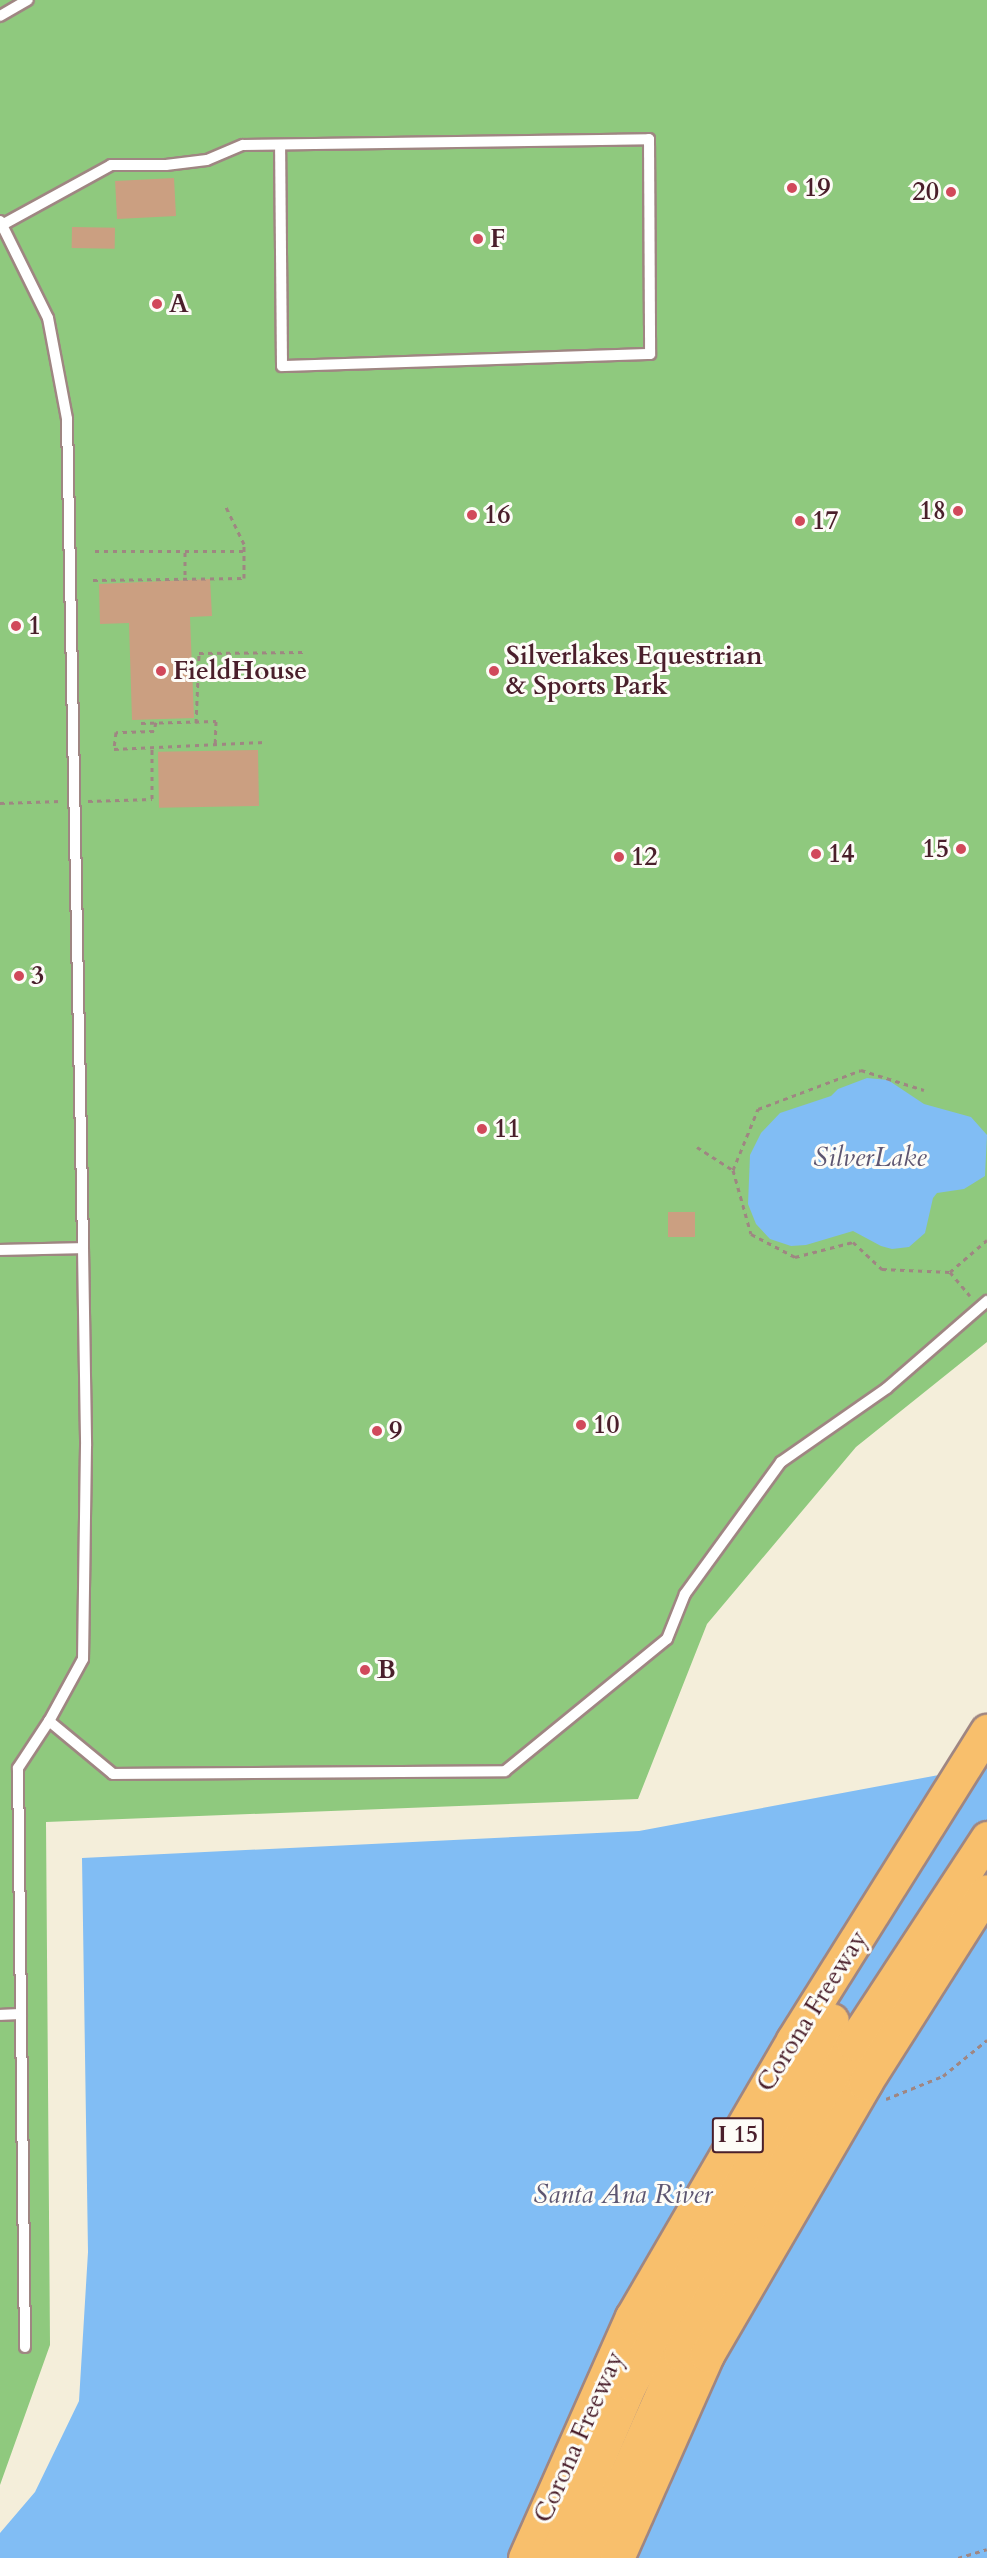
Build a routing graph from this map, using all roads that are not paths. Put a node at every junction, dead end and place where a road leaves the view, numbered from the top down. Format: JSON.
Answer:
{"nodes":[{"id":1,"x":28,"y":0,"type":"edge"},
{"id":2,"x":0,"y":16,"type":"edge"},
{"id":3,"x":279,"y":145,"type":"junction"},
{"id":4,"x":1,"y":223,"type":"edge"},
{"id":5,"x":83,"y":1248,"type":"junction"},
{"id":6,"x":0,"y":1250,"type":"edge"},
{"id":7,"x":984,"y":1304,"type":"edge"},
{"id":8,"x":49,"y":1721,"type":"junction"},
{"id":9,"x":987,"y":1731,"type":"edge"},
{"id":10,"x":987,"y":1775,"type":"edge"},
{"id":11,"x":987,"y":1838,"type":"edge"},
{"id":12,"x":987,"y":1891,"type":"edge"},
{"id":13,"x":21,"y":2014,"type":"junction"},
{"id":14,"x":0,"y":2015,"type":"edge"},
{"id":15,"x":25,"y":2347,"type":"dead end"},
{"id":16,"x":525,"y":2558,"type":"edge"},
{"id":17,"x":555,"y":2558,"type":"edge"},
{"id":18,"x":589,"y":2558,"type":"edge"},
{"id":19,"x":617,"y":2558,"type":"edge"}],
"edges":[{"from":1,"to":2,"type":"lane"},
{"from":3,"to":3,"type":"lane"},
{"from":3,"to":4,"type":"lane"},
{"from":4,"to":5,"type":"lane"},
{"from":5,"to":6,"type":"lane"},
{"from":5,"to":8,"type":"lane"},
{"from":7,"to":8,"type":"lane"},
{"from":8,"to":13,"type":"lane"},
{"from":9,"to":16,"type":"highway","name":"Corona Freeway","number":"I 15"},
{"from":10,"to":17,"type":"highway"},
{"from":11,"to":18,"type":"highway"},
{"from":12,"to":19,"type":"highway"},
{"from":13,"to":14,"type":"lane"},
{"from":13,"to":15,"type":"lane"}]}
